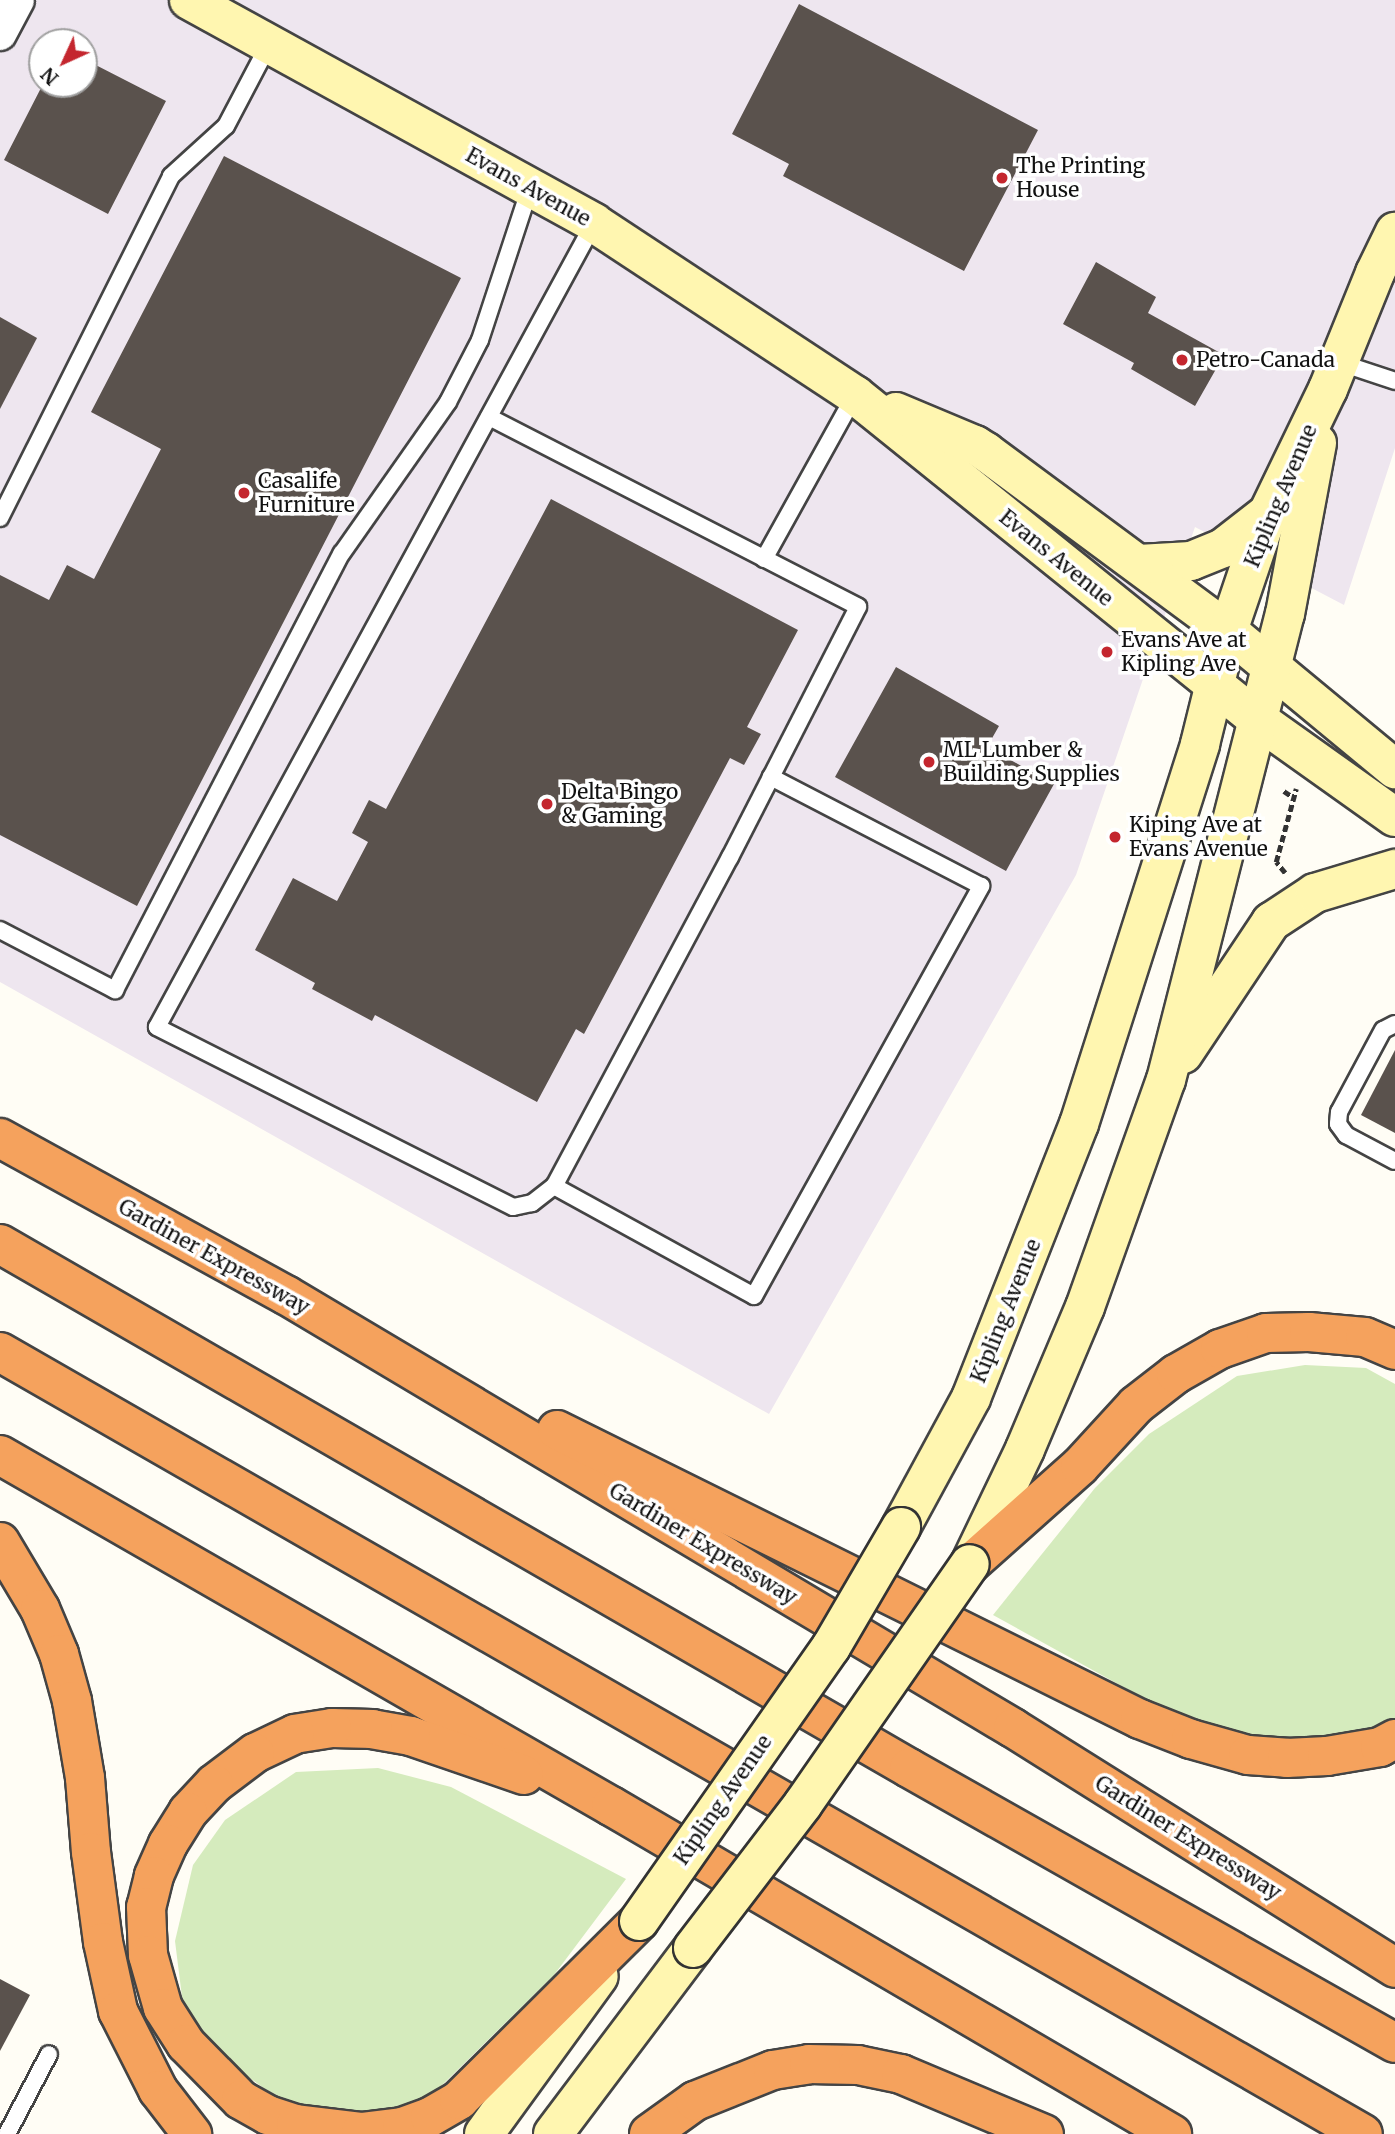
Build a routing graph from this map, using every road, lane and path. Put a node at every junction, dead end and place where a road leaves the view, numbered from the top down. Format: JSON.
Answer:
{"nodes":[{"id":1,"x":18,"y":0,"type":"edge"},
{"id":2,"x":189,"y":0,"type":"edge"},
{"id":3,"x":0,"y":34,"type":"edge"},
{"id":4,"x":269,"y":44,"type":"junction"},
{"id":5,"x":530,"y":187,"type":"junction"},
{"id":6,"x":594,"y":223,"type":"junction"},
{"id":7,"x":1395,"y":232,"type":"edge"},
{"id":8,"x":1333,"y":376,"type":"junction"},
{"id":9,"x":1395,"y":381,"type":"edge"},
{"id":10,"x":855,"y":395,"type":"junction"},
{"id":11,"x":489,"y":417,"type":"junction"},
{"id":12,"x":1268,"y":513,"type":"junction"},
{"id":13,"x":0,"y":518,"type":"edge"},
{"id":14,"x":764,"y":559,"type":"junction"},
{"id":15,"x":1139,"y":564,"type":"junction"},
{"id":16,"x":1228,"y":631,"type":"junction"},
{"id":17,"x":1271,"y":665,"type":"junction"},
{"id":18,"x":1214,"y":685,"type":"junction"},
{"id":19,"x":1257,"y":719,"type":"junction"},
{"id":20,"x":1395,"y":769,"type":"edge"},
{"id":21,"x":771,"y":777,"type":"junction"},
{"id":22,"x":1297,"y":784,"type":"dead end"},
{"id":23,"x":1284,"y":791,"type":"dead end"},
{"id":24,"x":1293,"y":797,"type":"junction"},
{"id":25,"x":1395,"y":817,"type":"edge"},
{"id":26,"x":1395,"y":869,"type":"edge"},
{"id":27,"x":1292,"y":882,"type":"dead end"},
{"id":28,"x":0,"y":930,"type":"edge"},
{"id":29,"x":1395,"y":1024,"type":"edge"},
{"id":30,"x":1166,"y":1080,"type":"junction"},
{"id":31,"x":0,"y":1138,"type":"edge"},
{"id":32,"x":1395,"y":1161,"type":"edge"},
{"id":33,"x":554,"y":1186,"type":"junction"},
{"id":34,"x":0,"y":1244,"type":"edge"},
{"id":35,"x":286,"y":1296,"type":"junction"},
{"id":36,"x":1395,"y":1350,"type":"edge"},
{"id":37,"x":0,"y":1352,"type":"edge"},
{"id":38,"x":0,"y":1455,"type":"edge"},
{"id":39,"x":0,"y":1542,"type":"edge"},
{"id":40,"x":970,"y":1564,"type":"junction"},
{"id":41,"x":1395,"y":1740,"type":"edge"},
{"id":42,"x":611,"y":1806,"type":"junction"},
{"id":43,"x":639,"y":1921,"type":"junction"},
{"id":44,"x":1395,"y":1968,"type":"edge"},
{"id":45,"x":1395,"y":2043,"type":"edge"},
{"id":46,"x":49,"y":2054,"type":"dead end"},
{"id":47,"x":7,"y":2134,"type":"edge"},
{"id":48,"x":192,"y":2134,"type":"edge"},
{"id":49,"x":484,"y":2134,"type":"edge"},
{"id":50,"x":553,"y":2134,"type":"edge"},
{"id":51,"x":649,"y":2134,"type":"edge"},
{"id":52,"x":1044,"y":2134,"type":"edge"},
{"id":53,"x":1172,"y":2134,"type":"edge"},
{"id":54,"x":1363,"y":2134,"type":"edge"}],
"edges":[{"from":1,"to":3,"type":"street"},
{"from":2,"to":4,"type":"main road","name":"Evans Avenue"},
{"from":4,"to":5,"type":"main road","name":"Evans Avenue"},
{"from":4,"to":13,"type":"lane"},
{"from":5,"to":6,"type":"main road","name":"Evans Avenue"},
{"from":5,"to":28,"type":"lane"},
{"from":6,"to":10,"type":"main road","name":"Evans Avenue"},
{"from":6,"to":11,"type":"lane"},
{"from":7,"to":8,"type":"main road","name":"Kipling Avenue"},
{"from":8,"to":9,"type":"lane"},
{"from":8,"to":12,"type":"main road","name":"Kipling Avenue"},
{"from":8,"to":17,"type":"main road","name":"Kipling Avenue"},
{"from":10,"to":14,"type":"lane"},
{"from":10,"to":15,"type":"main road","name":"Evans Avenue"},
{"from":10,"to":18,"type":"main road","name":"Evans Avenue"},
{"from":11,"to":14,"type":"lane"},
{"from":11,"to":33,"type":"lane"},
{"from":12,"to":15,"type":"main road"},
{"from":12,"to":16,"type":"main road","name":"Kipling Avenue"},
{"from":14,"to":21,"type":"lane"},
{"from":15,"to":16,"type":"main road","name":"Evans Avenue"},
{"from":16,"to":17,"type":"main road","name":"Evans Avenue"},
{"from":16,"to":18,"type":"main road","name":"Kipling Avenue"},
{"from":17,"to":19,"type":"main road","name":"Kipling Avenue"},
{"from":17,"to":20,"type":"main road","name":"Evans Avenue"},
{"from":18,"to":19,"type":"main road","name":"Evans Avenue"},
{"from":18,"to":43,"type":"main road","name":"Kipling Avenue","bridge":true},
{"from":19,"to":25,"type":"main road","name":"Evans Avenue"},
{"from":19,"to":30,"type":"main road","name":"Kipling Avenue"},
{"from":21,"to":33,"type":"lane"},
{"from":21,"to":33,"type":"lane"},
{"from":22,"to":24,"type":"path"},
{"from":23,"to":24,"type":"path"},
{"from":24,"to":27,"type":"path"},
{"from":26,"to":30,"type":"main road"},
{"from":29,"to":32,"type":"lane"},
{"from":30,"to":40,"type":"main road","name":"Kipling Avenue"},
{"from":31,"to":35,"type":"highway","name":"Gardiner Expressway"},
{"from":34,"to":45,"type":"highway"},
{"from":35,"to":41,"type":"highway"},
{"from":35,"to":44,"type":"highway","name":"Gardiner Expressway"},
{"from":36,"to":40,"type":"highway"},
{"from":37,"to":54,"type":"highway"},
{"from":38,"to":42,"type":"highway"},
{"from":39,"to":48,"type":"highway"},
{"from":40,"to":50,"type":"main road","name":"Kipling Avenue","bridge":true},
{"from":42,"to":43,"type":"highway"},
{"from":42,"to":53,"type":"highway"},
{"from":43,"to":49,"type":"main road","name":"Kipling Avenue"},
{"from":46,"to":47,"type":"lane"},
{"from":51,"to":52,"type":"highway"}]}
